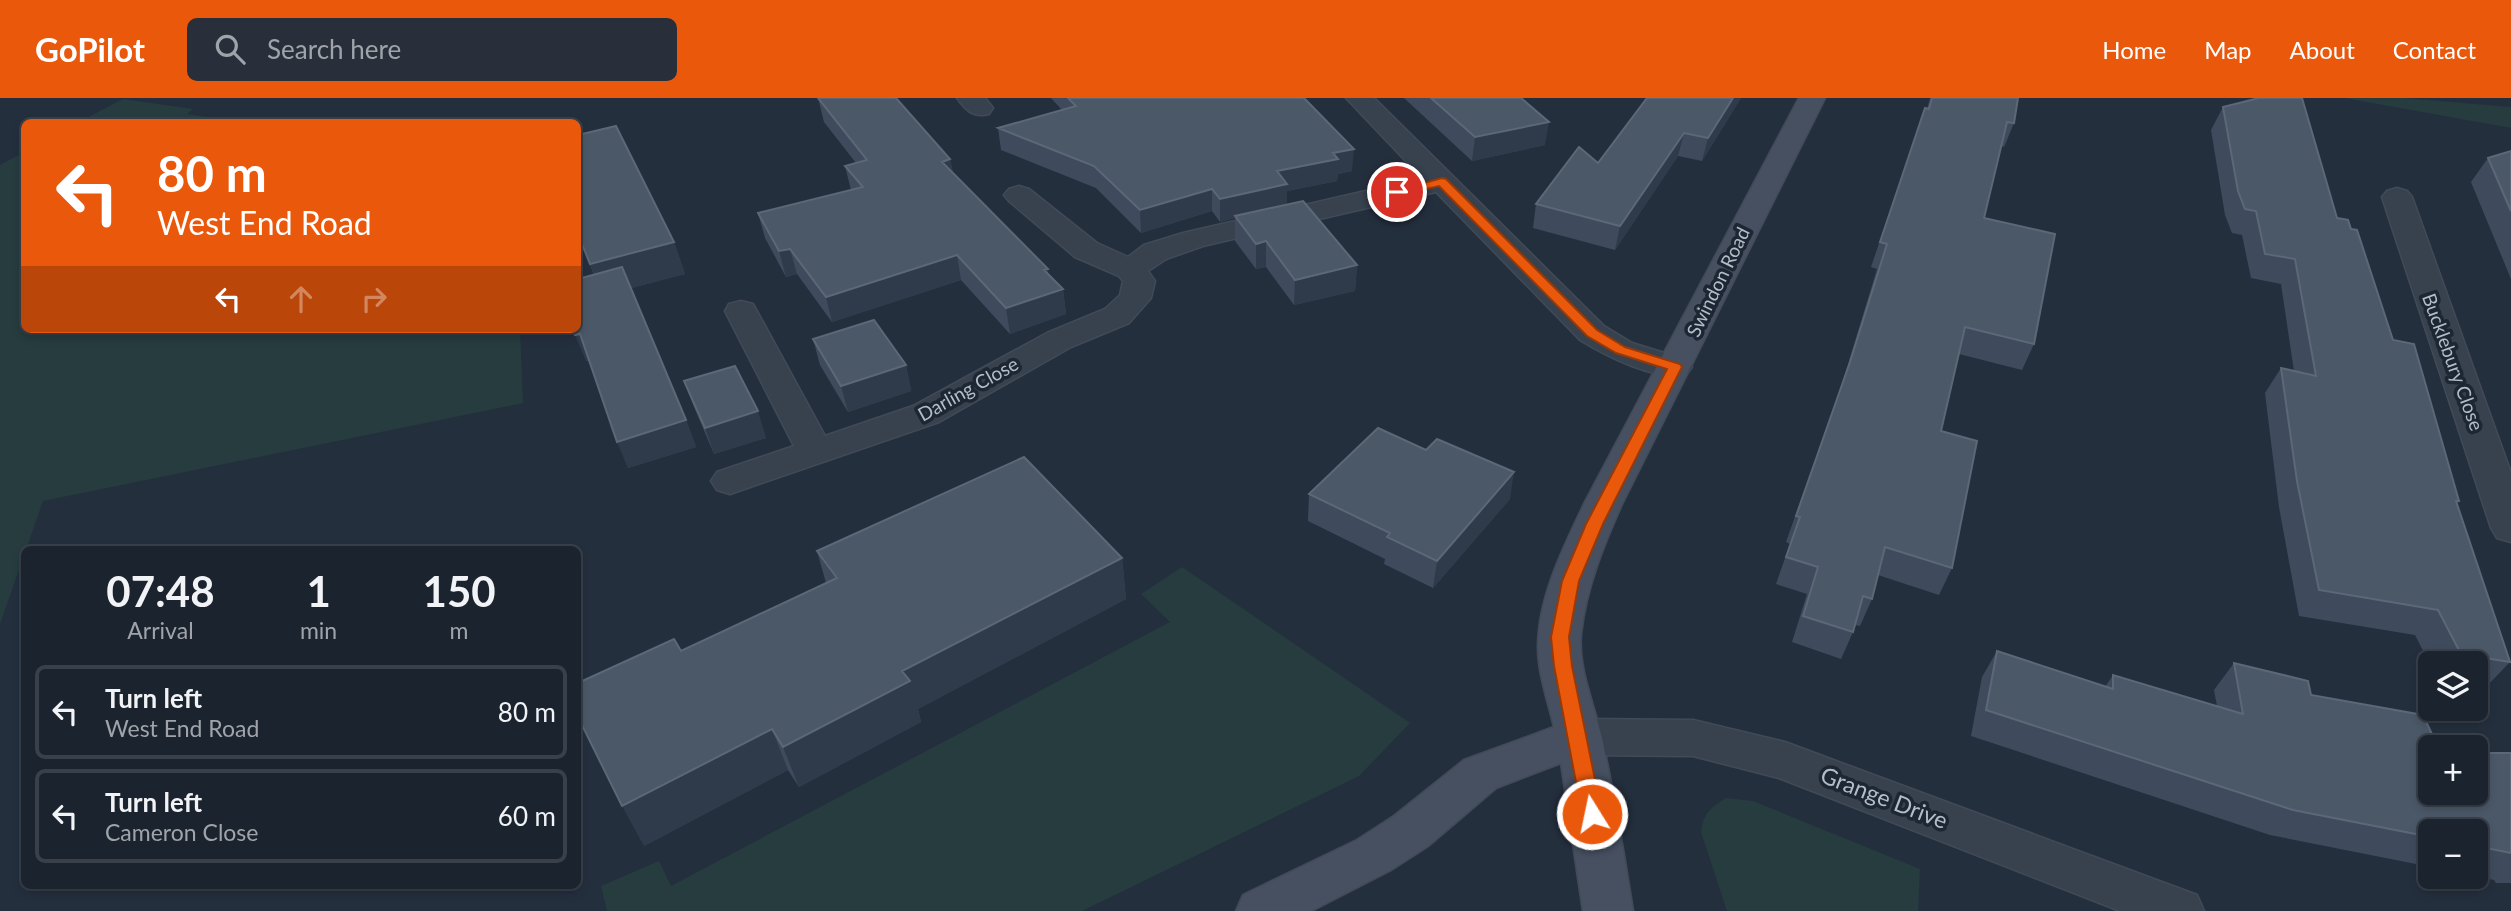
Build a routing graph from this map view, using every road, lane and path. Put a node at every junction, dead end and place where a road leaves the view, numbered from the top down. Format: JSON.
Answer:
{"nodes":[{"id":1,"x":1359,"y":98,"type":"edge"},
{"id":2,"x":1812,"y":98,"type":"edge"},
{"id":3,"x":1442,"y":182,"type":"junction"},
{"id":4,"x":1019,"y":195,"type":"dead end"},
{"id":5,"x":2397,"y":197,"type":"dead end"},
{"id":6,"x":1130,"y":269,"type":"junction"},
{"id":7,"x":741,"y":311,"type":"dead end"},
{"id":8,"x":1675,"y":367,"type":"junction"},
{"id":9,"x":815,"y":452,"type":"junction"},
{"id":10,"x":730,"y":481,"type":"dead end"},
{"id":11,"x":2511,"y":528,"type":"edge"},
{"id":12,"x":1579,"y":737,"type":"junction"},
{"id":13,"x":1261,"y":911,"type":"edge"},
{"id":14,"x":1608,"y":911,"type":"edge"},
{"id":15,"x":2179,"y":911,"type":"edge"}],
"edges":[{"from":1,"to":3,"type":"street"},
{"from":2,"to":8,"type":"main road","name":"Swindon Road"},
{"from":3,"to":6,"type":"street"},
{"from":3,"to":8,"type":"street"},
{"from":4,"to":6,"type":"street"},
{"from":5,"to":11,"type":"street","name":"Bucklebury Close"},
{"from":6,"to":9,"type":"street","name":"Darling Close"},
{"from":7,"to":9,"type":"street"},
{"from":8,"to":12,"type":"main road","name":"Swindon Road"},
{"from":9,"to":10,"type":"street","name":"Darling Close"},
{"from":12,"to":13,"type":"main road"},
{"from":12,"to":14,"type":"main road","name":"Swindon Road"},
{"from":12,"to":15,"type":"street","name":"Grange Drive"}]}
